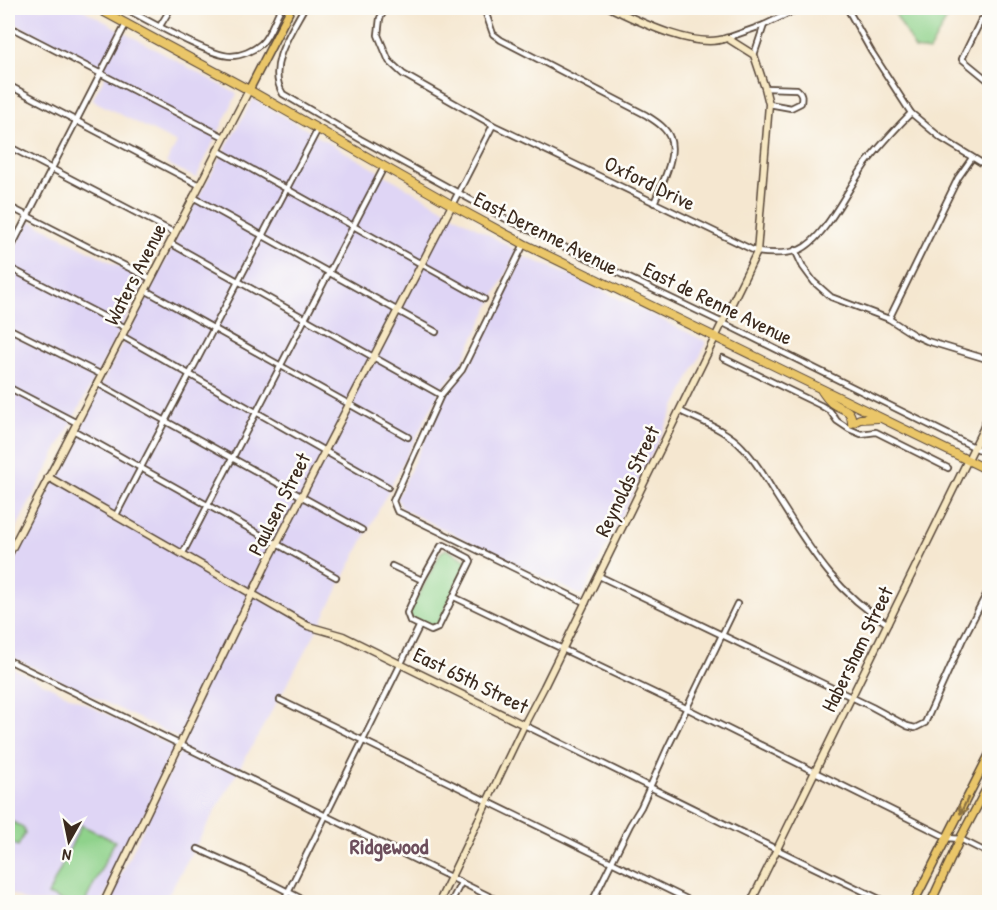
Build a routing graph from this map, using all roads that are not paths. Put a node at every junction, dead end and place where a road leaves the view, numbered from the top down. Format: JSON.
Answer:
{"nodes":[{"id":1,"x":97,"y":8,"type":"edge"},
{"id":2,"x":124,"y":8,"type":"edge"},
{"id":3,"x":171,"y":8,"type":"edge"},
{"id":4,"x":281,"y":8,"type":"edge"},
{"id":5,"x":291,"y":8,"type":"edge"},
{"id":6,"x":304,"y":8,"type":"edge"},
{"id":7,"x":386,"y":8,"type":"edge"},
{"id":8,"x":484,"y":8,"type":"edge"},
{"id":9,"x":611,"y":8,"type":"edge"},
{"id":10,"x":800,"y":8,"type":"edge"},
{"id":11,"x":848,"y":8,"type":"edge"},
{"id":12,"x":990,"y":18,"type":"edge"},
{"id":13,"x":126,"y":24,"type":"junction"},
{"id":14,"x":8,"y":26,"type":"edge"},
{"id":15,"x":160,"y":26,"type":"junction"},
{"id":16,"x":764,"y":26,"type":"junction"},
{"id":17,"x":727,"y":38,"type":"junction"},
{"id":18,"x":754,"y":56,"type":"junction"},
{"id":19,"x":101,"y":73,"type":"junction"},
{"id":20,"x":990,"y":82,"type":"edge"},
{"id":21,"x":8,"y":85,"type":"edge"},
{"id":22,"x":765,"y":87,"type":"junction"},
{"id":23,"x":249,"y":90,"type":"junction"},
{"id":24,"x":769,"y":104,"type":"junction"},
{"id":25,"x":911,"y":113,"type":"junction"},
{"id":26,"x":76,"y":121,"type":"junction"},
{"id":27,"x":493,"y":125,"type":"junction"},
{"id":28,"x":318,"y":129,"type":"junction"},
{"id":29,"x":224,"y":137,"type":"junction"},
{"id":30,"x":8,"y":147,"type":"edge"},
{"id":31,"x":217,"y":150,"type":"junction"},
{"id":32,"x":972,"y":158,"type":"junction"},
{"id":33,"x":384,"y":167,"type":"junction"},
{"id":34,"x":990,"y":168,"type":"edge"},
{"id":35,"x":51,"y":169,"type":"junction"},
{"id":36,"x":199,"y":185,"type":"junction"},
{"id":37,"x":287,"y":189,"type":"junction"},
{"id":38,"x":458,"y":194,"type":"junction"},
{"id":39,"x":193,"y":197,"type":"junction"},
{"id":40,"x":654,"y":203,"type":"junction"},
{"id":41,"x":452,"y":205,"type":"junction"},
{"id":42,"x":8,"y":206,"type":"edge"},
{"id":43,"x":27,"y":216,"type":"junction"},
{"id":44,"x":353,"y":226,"type":"junction"},
{"id":45,"x":175,"y":233,"type":"junction"},
{"id":46,"x":262,"y":236,"type":"junction"},
{"id":47,"x":170,"y":243,"type":"junction"},
{"id":48,"x":524,"y":244,"type":"junction"},
{"id":49,"x":795,"y":250,"type":"junction"},
{"id":50,"x":757,"y":252,"type":"junction"},
{"id":51,"x":8,"y":254,"type":"edge"},
{"id":52,"x":421,"y":265,"type":"junction"},
{"id":53,"x":8,"y":267,"type":"edge"},
{"id":54,"x":329,"y":273,"type":"junction"},
{"id":55,"x":151,"y":279,"type":"junction"},
{"id":56,"x":239,"y":282,"type":"junction"},
{"id":57,"x":146,"y":290,"type":"junction"},
{"id":58,"x":484,"y":299,"type":"dead end"},
{"id":59,"x":397,"y":311,"type":"junction"},
{"id":60,"x":305,"y":319,"type":"junction"},
{"id":61,"x":889,"y":319,"type":"junction"},
{"id":62,"x":723,"y":323,"type":"junction"},
{"id":63,"x":8,"y":328,"type":"edge"},
{"id":64,"x":126,"y":328,"type":"junction"},
{"id":65,"x":214,"y":328,"type":"junction"},
{"id":66,"x":436,"y":332,"type":"dead end"},
{"id":67,"x":122,"y":336,"type":"junction"},
{"id":68,"x":716,"y":338,"type":"junction"},
{"id":69,"x":373,"y":357,"type":"junction"},
{"id":70,"x":723,"y":358,"type":"dead end"},
{"id":71,"x":990,"y":360,"type":"edge"},
{"id":72,"x":280,"y":365,"type":"junction"},
{"id":73,"x":102,"y":375,"type":"junction"},
{"id":74,"x":190,"y":375,"type":"junction"},
{"id":75,"x":97,"y":383,"type":"junction"},
{"id":76,"x":8,"y":387,"type":"edge"},
{"id":77,"x":821,"y":389,"type":"junction"},
{"id":78,"x":441,"y":395,"type":"junction"},
{"id":79,"x":349,"y":404,"type":"junction"},
{"id":80,"x":990,"y":410,"type":"edge"},
{"id":81,"x":256,"y":411,"type":"junction"},
{"id":82,"x":680,"y":411,"type":"junction"},
{"id":83,"x":879,"y":418,"type":"junction"},
{"id":84,"x":165,"y":422,"type":"junction"},
{"id":85,"x":77,"y":423,"type":"junction"},
{"id":86,"x":73,"y":430,"type":"junction"},
{"id":87,"x":408,"y":437,"type":"dead end"},
{"id":88,"x":974,"y":448,"type":"junction"},
{"id":89,"x":325,"y":451,"type":"junction"},
{"id":90,"x":990,"y":455,"type":"edge"},
{"id":91,"x":232,"y":459,"type":"junction"},
{"id":92,"x":968,"y":461,"type":"junction"},
{"id":93,"x":141,"y":468,"type":"junction"},
{"id":94,"x":948,"y":468,"type":"dead end"},
{"id":95,"x":990,"y":471,"type":"edge"},
{"id":96,"x":48,"y":477,"type":"junction"},
{"id":97,"x":388,"y":487,"type":"dead end"},
{"id":98,"x":301,"y":497,"type":"junction"},
{"id":99,"x":208,"y":506,"type":"junction"},
{"id":100,"x":116,"y":515,"type":"junction"},
{"id":101,"x":362,"y":531,"type":"dead end"},
{"id":102,"x":277,"y":544,"type":"junction"},
{"id":103,"x":183,"y":553,"type":"junction"},
{"id":104,"x":8,"y":555,"type":"edge"},
{"id":105,"x":392,"y":566,"type":"dead end"},
{"id":106,"x":599,"y":576,"type":"junction"},
{"id":107,"x":336,"y":577,"type":"dead end"},
{"id":108,"x":422,"y":580,"type":"junction"},
{"id":109,"x":990,"y":587,"type":"edge"},
{"id":110,"x":252,"y":594,"type":"junction"},
{"id":111,"x":454,"y":597,"type":"junction"},
{"id":112,"x":586,"y":603,"type":"junction"},
{"id":113,"x":737,"y":604,"type":"dead end"},
{"id":114,"x":888,"y":624,"type":"junction"},
{"id":115,"x":419,"y":627,"type":"junction"},
{"id":116,"x":722,"y":635,"type":"junction"},
{"id":117,"x":563,"y":648,"type":"junction"},
{"id":118,"x":8,"y":660,"type":"edge"},
{"id":119,"x":401,"y":664,"type":"junction"},
{"id":120,"x":852,"y":698,"type":"junction"},
{"id":121,"x":280,"y":700,"type":"dead end"},
{"id":122,"x":686,"y":708,"type":"junction"},
{"id":123,"x":524,"y":725,"type":"junction"},
{"id":124,"x":363,"y":740,"type":"junction"},
{"id":125,"x":180,"y":745,"type":"junction"},
{"id":126,"x":989,"y":758,"type":"edge"},
{"id":127,"x":815,"y":772,"type":"junction"},
{"id":128,"x":990,"y":782,"type":"edge"},
{"id":129,"x":651,"y":786,"type":"junction"},
{"id":130,"x":488,"y":802,"type":"junction"},
{"id":131,"x":326,"y":816,"type":"junction"},
{"id":132,"x":948,"y":838,"type":"junction"},
{"id":133,"x":960,"y":839,"type":"junction"},
{"id":134,"x":198,"y":849,"type":"dead end"},
{"id":135,"x":777,"y":850,"type":"junction"},
{"id":136,"x":990,"y":854,"type":"edge"},
{"id":137,"x":612,"y":862,"type":"junction"},
{"id":138,"x":451,"y":878,"type":"junction"},
{"id":139,"x":461,"y":883,"type":"junction"},
{"id":140,"x":288,"y":893,"type":"junction"},
{"id":141,"x":489,"y":897,"type":"junction"},
{"id":142,"x":104,"y":903,"type":"edge"},
{"id":143,"x":283,"y":903,"type":"edge"},
{"id":144,"x":308,"y":903,"type":"edge"},
{"id":145,"x":439,"y":903,"type":"edge"},
{"id":146,"x":451,"y":903,"type":"edge"},
{"id":147,"x":486,"y":903,"type":"edge"},
{"id":148,"x":501,"y":903,"type":"edge"},
{"id":149,"x":592,"y":903,"type":"edge"},
{"id":150,"x":693,"y":903,"type":"edge"},
{"id":151,"x":751,"y":903,"type":"edge"},
{"id":152,"x":886,"y":903,"type":"edge"},
{"id":153,"x":916,"y":903,"type":"edge"},
{"id":154,"x":931,"y":903,"type":"edge"}],
"edges":[{"from":1,"to":13,"type":"highway","name":"East Derenne Avenue"},
{"from":2,"to":15,"type":"street"},
{"from":3,"to":15,"type":"street"},
{"from":4,"to":15,"type":"street"},
{"from":5,"to":23,"type":"main road","name":"Waters Avenue"},
{"from":6,"to":38,"type":"street","name":"East de Renne Avenue"},
{"from":7,"to":27,"type":"street","name":"Oxford Drive"},
{"from":8,"to":40,"type":"street"},
{"from":9,"to":17,"type":"street"},
{"from":10,"to":16,"type":"street"},
{"from":11,"to":25,"type":"street"},
{"from":12,"to":20,"type":"street"},
{"from":13,"to":19,"type":"street"},
{"from":13,"to":23,"type":"highway","name":"East Derenne Avenue"},
{"from":14,"to":19,"type":"street"},
{"from":16,"to":17,"type":"street"},
{"from":16,"to":18,"type":"street"},
{"from":17,"to":18,"type":"street"},
{"from":18,"to":22,"type":"street","name":"Reynolds Street"},
{"from":19,"to":26,"type":"street"},
{"from":19,"to":29,"type":"street"},
{"from":21,"to":26,"type":"street"},
{"from":22,"to":24,"type":"street","name":"Reynolds Street"},
{"from":22,"to":24,"type":"street"},
{"from":23,"to":28,"type":"highway","name":"East Derenne Avenue"},
{"from":23,"to":29,"type":"street","name":"Waters Avenue"},
{"from":24,"to":50,"type":"street","name":"Reynolds Street"},
{"from":25,"to":32,"type":"street"},
{"from":25,"to":49,"type":"street","name":"Oxford Drive"},
{"from":26,"to":35,"type":"street"},
{"from":26,"to":36,"type":"street"},
{"from":27,"to":38,"type":"street","name":"Paulsen Street"},
{"from":27,"to":40,"type":"street","name":"Oxford Drive"},
{"from":28,"to":33,"type":"highway","name":"East Derenne Avenue"},
{"from":28,"to":37,"type":"street"},
{"from":29,"to":31,"type":"street","name":"Waters Avenue"},
{"from":30,"to":35,"type":"street"},
{"from":31,"to":36,"type":"street","name":"Waters Avenue"},
{"from":31,"to":37,"type":"street"},
{"from":32,"to":34,"type":"street"},
{"from":32,"to":61,"type":"street"},
{"from":33,"to":41,"type":"highway","name":"East Derenne Avenue"},
{"from":33,"to":44,"type":"street"},
{"from":35,"to":43,"type":"street"},
{"from":35,"to":45,"type":"street"},
{"from":36,"to":39,"type":"street","name":"Waters Avenue"},
{"from":37,"to":44,"type":"street"},
{"from":37,"to":46,"type":"street"},
{"from":38,"to":41,"type":"street","name":"Paulsen Street"},
{"from":38,"to":62,"type":"street","name":"East de Renne Avenue"},
{"from":39,"to":45,"type":"street","name":"Waters Avenue"},
{"from":39,"to":46,"type":"street"},
{"from":40,"to":50,"type":"street","name":"Oxford Drive"},
{"from":41,"to":48,"type":"highway","name":"East Derenne Avenue"},
{"from":41,"to":52,"type":"street","name":"Paulsen Street"},
{"from":42,"to":43,"type":"street"},
{"from":43,"to":51,"type":"street"},
{"from":43,"to":55,"type":"street"},
{"from":44,"to":52,"type":"street"},
{"from":44,"to":54,"type":"street"},
{"from":45,"to":47,"type":"street","name":"Waters Avenue"},
{"from":46,"to":54,"type":"street"},
{"from":46,"to":56,"type":"street"},
{"from":47,"to":55,"type":"street","name":"Waters Avenue"},
{"from":47,"to":56,"type":"street"},
{"from":48,"to":68,"type":"highway","name":"East Derenne Avenue"},
{"from":48,"to":78,"type":"street"},
{"from":49,"to":50,"type":"street","name":"Oxford Drive"},
{"from":49,"to":61,"type":"street"},
{"from":50,"to":62,"type":"street","name":"Reynolds Street"},
{"from":52,"to":58,"type":"street"},
{"from":52,"to":59,"type":"street","name":"Paulsen Street"},
{"from":53,"to":64,"type":"street"},
{"from":54,"to":59,"type":"street"},
{"from":54,"to":60,"type":"street"},
{"from":55,"to":57,"type":"street","name":"Waters Avenue"},
{"from":56,"to":60,"type":"street"},
{"from":56,"to":65,"type":"street"},
{"from":57,"to":64,"type":"street","name":"Waters Avenue"},
{"from":57,"to":65,"type":"street"},
{"from":59,"to":66,"type":"street"},
{"from":59,"to":69,"type":"street","name":"Paulsen Street"},
{"from":60,"to":69,"type":"street"},
{"from":60,"to":72,"type":"street"},
{"from":61,"to":71,"type":"street"},
{"from":62,"to":68,"type":"street","name":"Reynolds Street"},
{"from":62,"to":88,"type":"street","name":"East de Renne Avenue"},
{"from":63,"to":73,"type":"street"},
{"from":64,"to":67,"type":"street","name":"Waters Avenue"},
{"from":65,"to":72,"type":"street"},
{"from":65,"to":74,"type":"street"},
{"from":67,"to":73,"type":"street","name":"Waters Avenue"},
{"from":67,"to":74,"type":"street"},
{"from":68,"to":77,"type":"highway","name":"East Derenne Avenue"},
{"from":68,"to":82,"type":"street","name":"Reynolds Street"},
{"from":69,"to":78,"type":"street"},
{"from":69,"to":79,"type":"street","name":"Paulsen Street"},
{"from":70,"to":94,"type":"street"},
{"from":72,"to":79,"type":"street"},
{"from":72,"to":81,"type":"street"},
{"from":73,"to":75,"type":"street","name":"Waters Avenue"},
{"from":74,"to":81,"type":"street"},
{"from":74,"to":84,"type":"street"},
{"from":75,"to":84,"type":"street"},
{"from":75,"to":85,"type":"street","name":"Waters Avenue"},
{"from":76,"to":85,"type":"street"},
{"from":77,"to":83,"type":"highway","name":"East Derenne Avenue"},
{"from":77,"to":83,"type":"highway"},
{"from":78,"to":112,"type":"street"},
{"from":79,"to":87,"type":"street"},
{"from":79,"to":89,"type":"street","name":"Paulsen Street"},
{"from":80,"to":88,"type":"street","name":"Habersham Street"},
{"from":81,"to":89,"type":"street"},
{"from":81,"to":91,"type":"street"},
{"from":82,"to":106,"type":"street","name":"Reynolds Street"},
{"from":82,"to":114,"type":"street"},
{"from":83,"to":92,"type":"highway","name":"East Derenne Avenue"},
{"from":84,"to":91,"type":"street"},
{"from":84,"to":93,"type":"street"},
{"from":85,"to":86,"type":"street","name":"Waters Avenue"},
{"from":86,"to":93,"type":"street"},
{"from":86,"to":96,"type":"street","name":"Waters Avenue"},
{"from":88,"to":90,"type":"street","name":"East de Renne Avenue"},
{"from":88,"to":92,"type":"street","name":"Habersham Street"},
{"from":89,"to":97,"type":"street"},
{"from":89,"to":98,"type":"street","name":"Paulsen Street"},
{"from":91,"to":98,"type":"street"},
{"from":91,"to":99,"type":"street"},
{"from":92,"to":95,"type":"highway","name":"East Derenne Avenue"},
{"from":92,"to":114,"type":"street","name":"Habersham Street"},
{"from":93,"to":99,"type":"street"},
{"from":93,"to":100,"type":"street"},
{"from":96,"to":100,"type":"street","name":"East 65th Street"},
{"from":96,"to":104,"type":"street","name":"Waters Avenue"},
{"from":98,"to":101,"type":"street"},
{"from":98,"to":102,"type":"street","name":"Paulsen Street"},
{"from":99,"to":102,"type":"street"},
{"from":99,"to":103,"type":"street"},
{"from":100,"to":103,"type":"street","name":"East 65th Street"},
{"from":102,"to":107,"type":"street"},
{"from":102,"to":110,"type":"street","name":"Paulsen Street"},
{"from":103,"to":110,"type":"street","name":"East 65th Street"},
{"from":105,"to":108,"type":"street"},
{"from":106,"to":112,"type":"street","name":"Reynolds Street"},
{"from":106,"to":116,"type":"street"},
{"from":108,"to":111,"type":"street"},
{"from":108,"to":115,"type":"street"},
{"from":109,"to":120,"type":"street"},
{"from":110,"to":119,"type":"street","name":"East 65th Street"},
{"from":110,"to":125,"type":"street","name":"Paulsen Street"},
{"from":111,"to":115,"type":"street"},
{"from":111,"to":117,"type":"street"},
{"from":112,"to":117,"type":"street","name":"Reynolds Street"},
{"from":113,"to":116,"type":"street"},
{"from":114,"to":120,"type":"street","name":"Habersham Street"},
{"from":115,"to":119,"type":"street"},
{"from":116,"to":120,"type":"street"},
{"from":116,"to":122,"type":"street"},
{"from":117,"to":122,"type":"street"},
{"from":117,"to":123,"type":"street","name":"Reynolds Street"},
{"from":118,"to":125,"type":"street"},
{"from":119,"to":123,"type":"street","name":"East 65th Street"},
{"from":119,"to":124,"type":"street"},
{"from":120,"to":127,"type":"street","name":"Habersham Street"},
{"from":121,"to":124,"type":"street"},
{"from":122,"to":127,"type":"street"},
{"from":122,"to":129,"type":"street"},
{"from":123,"to":129,"type":"street","name":"East 65th Street"},
{"from":123,"to":130,"type":"street","name":"Reynolds Street"},
{"from":124,"to":130,"type":"street"},
{"from":124,"to":131,"type":"street"},
{"from":125,"to":131,"type":"street"},
{"from":125,"to":142,"type":"street","name":"Paulsen Street"},
{"from":126,"to":132,"type":"main road","one_way":true},
{"from":127,"to":132,"type":"street"},
{"from":127,"to":135,"type":"street","name":"Habersham Street"},
{"from":128,"to":133,"type":"main road"},
{"from":129,"to":135,"type":"street","name":"East 65th Street"},
{"from":129,"to":137,"type":"street"},
{"from":130,"to":137,"type":"street"},
{"from":130,"to":138,"type":"street","name":"Reynolds Street"},
{"from":131,"to":138,"type":"street"},
{"from":131,"to":140,"type":"street"},
{"from":132,"to":133,"type":"street"},
{"from":132,"to":153,"type":"main road"},
{"from":133,"to":136,"type":"street"},
{"from":133,"to":154,"type":"main road"},
{"from":134,"to":140,"type":"street"},
{"from":135,"to":151,"type":"street","name":"Habersham Street"},
{"from":135,"to":152,"type":"street","name":"East 65th Street"},
{"from":137,"to":149,"type":"street"},
{"from":137,"to":150,"type":"street"},
{"from":138,"to":139,"type":"street"},
{"from":138,"to":145,"type":"street","name":"Reynolds Street"},
{"from":139,"to":141,"type":"street"},
{"from":139,"to":146,"type":"street"},
{"from":140,"to":143,"type":"street"},
{"from":140,"to":144,"type":"street"},
{"from":141,"to":147,"type":"street"},
{"from":141,"to":148,"type":"street"}]}
